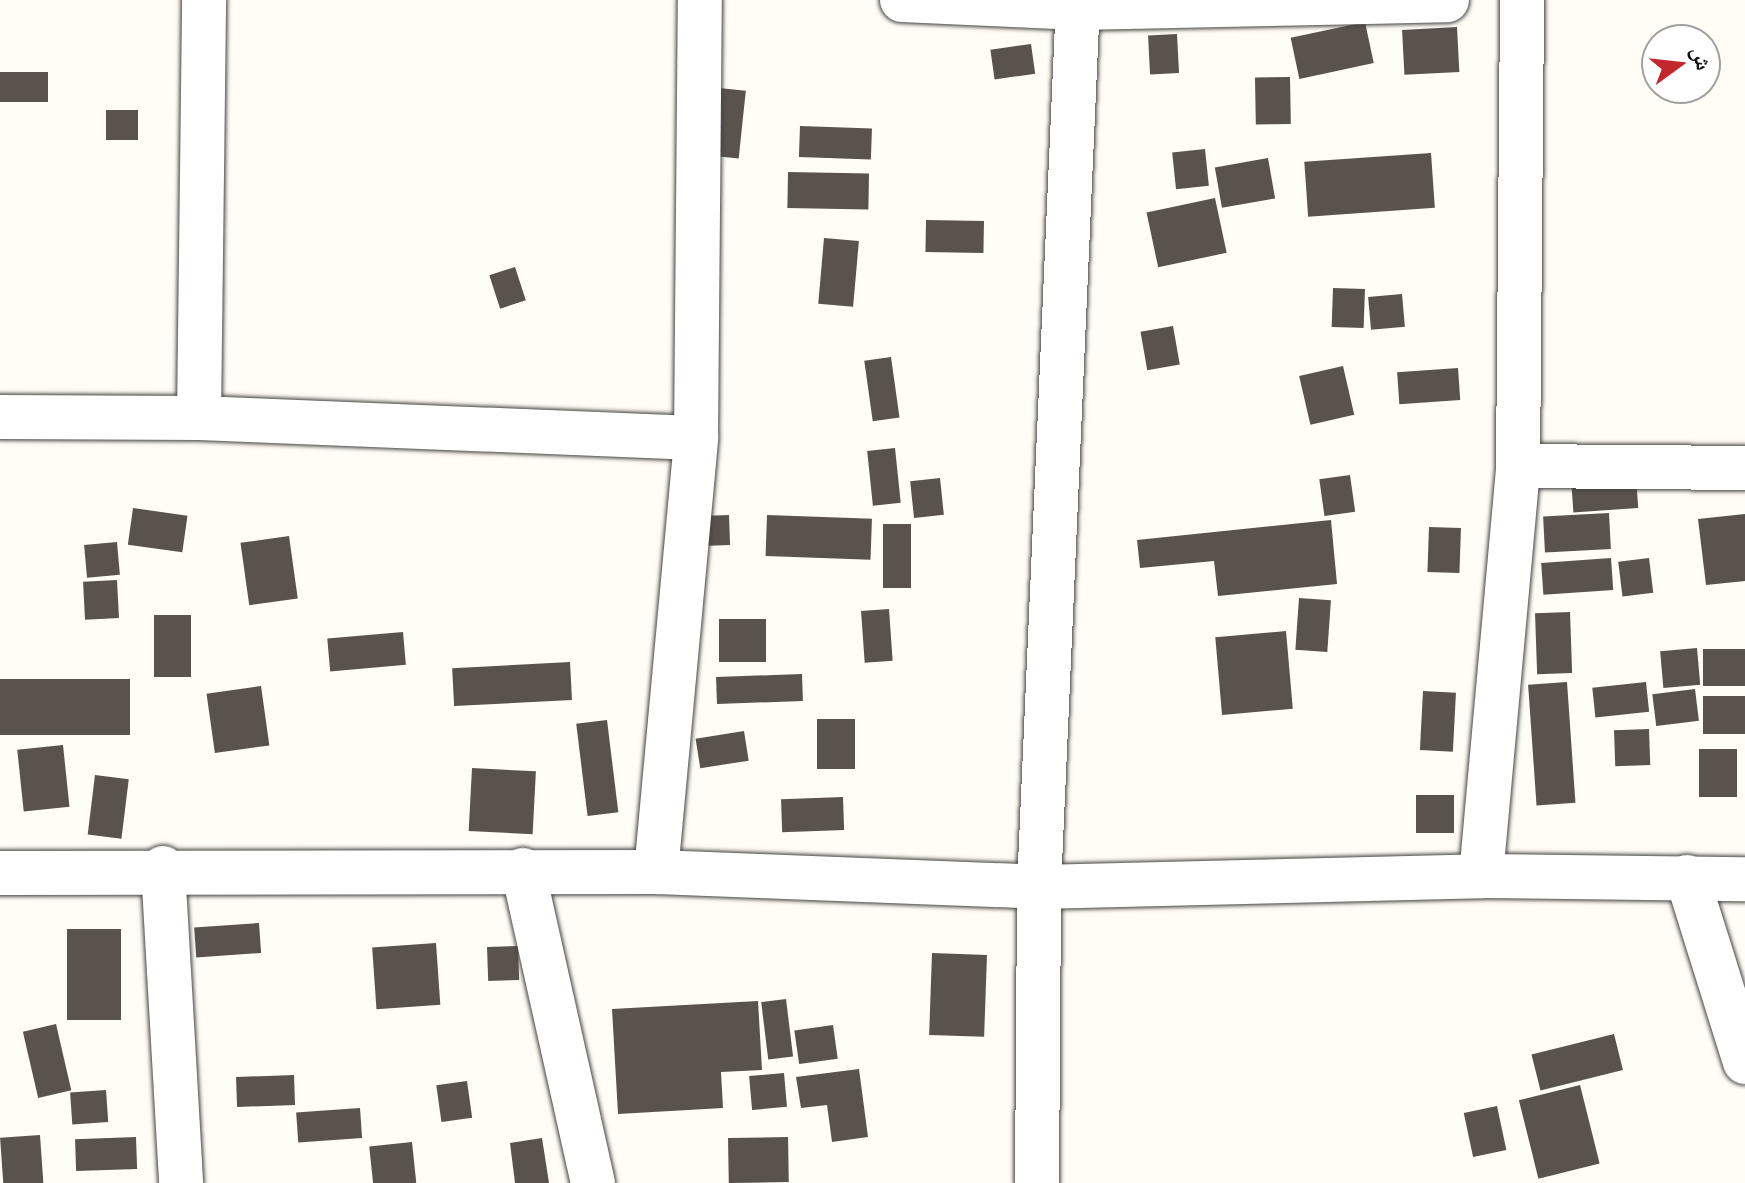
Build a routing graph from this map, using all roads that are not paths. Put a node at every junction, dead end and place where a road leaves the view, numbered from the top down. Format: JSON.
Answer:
{"nodes":[{"id":1,"x":204,"y":0,"type":"edge"},
{"id":2,"x":700,"y":0,"type":"edge"},
{"id":3,"x":902,"y":0,"type":"edge"},
{"id":4,"x":1447,"y":0,"type":"edge"},
{"id":5,"x":1522,"y":0,"type":"edge"},
{"id":6,"x":1079,"y":4,"type":"edge"},
{"id":7,"x":0,"y":417,"type":"edge"},
{"id":8,"x":199,"y":418,"type":"junction"},
{"id":9,"x":696,"y":438,"type":"junction"},
{"id":10,"x":1518,"y":466,"type":"junction"},
{"id":11,"x":1745,"y":468,"type":"edge"},
{"id":12,"x":163,"y":868,"type":"junction"},
{"id":13,"x":523,"y":870,"type":"junction"},
{"id":14,"x":656,"y":872,"type":"junction"},
{"id":15,"x":0,"y":873,"type":"edge"},
{"id":16,"x":1481,"y":876,"type":"junction"},
{"id":17,"x":1687,"y":877,"type":"junction"},
{"id":18,"x":1745,"y":879,"type":"edge"},
{"id":19,"x":1039,"y":887,"type":"junction"},
{"id":20,"x":1745,"y":1062,"type":"edge"},
{"id":21,"x":181,"y":1183,"type":"edge"},
{"id":22,"x":593,"y":1183,"type":"edge"},
{"id":23,"x":1037,"y":1183,"type":"edge"}],
"edges":[{"from":1,"to":8,"type":"street"},
{"from":2,"to":9,"type":"street"},
{"from":3,"to":6,"type":"street"},
{"from":4,"to":6,"type":"street"},
{"from":5,"to":10,"type":"street"},
{"from":6,"to":19,"type":"street"},
{"from":7,"to":8,"type":"street"},
{"from":8,"to":9,"type":"street"},
{"from":9,"to":14,"type":"street"},
{"from":10,"to":11,"type":"street"},
{"from":10,"to":16,"type":"street"},
{"from":12,"to":13,"type":"street"},
{"from":12,"to":15,"type":"street"},
{"from":12,"to":21,"type":"street"},
{"from":13,"to":14,"type":"street"},
{"from":13,"to":22,"type":"street"},
{"from":14,"to":19,"type":"street"},
{"from":16,"to":17,"type":"street"},
{"from":16,"to":19,"type":"street"},
{"from":17,"to":18,"type":"street"},
{"from":17,"to":20,"type":"street"},
{"from":19,"to":23,"type":"street"}]}
